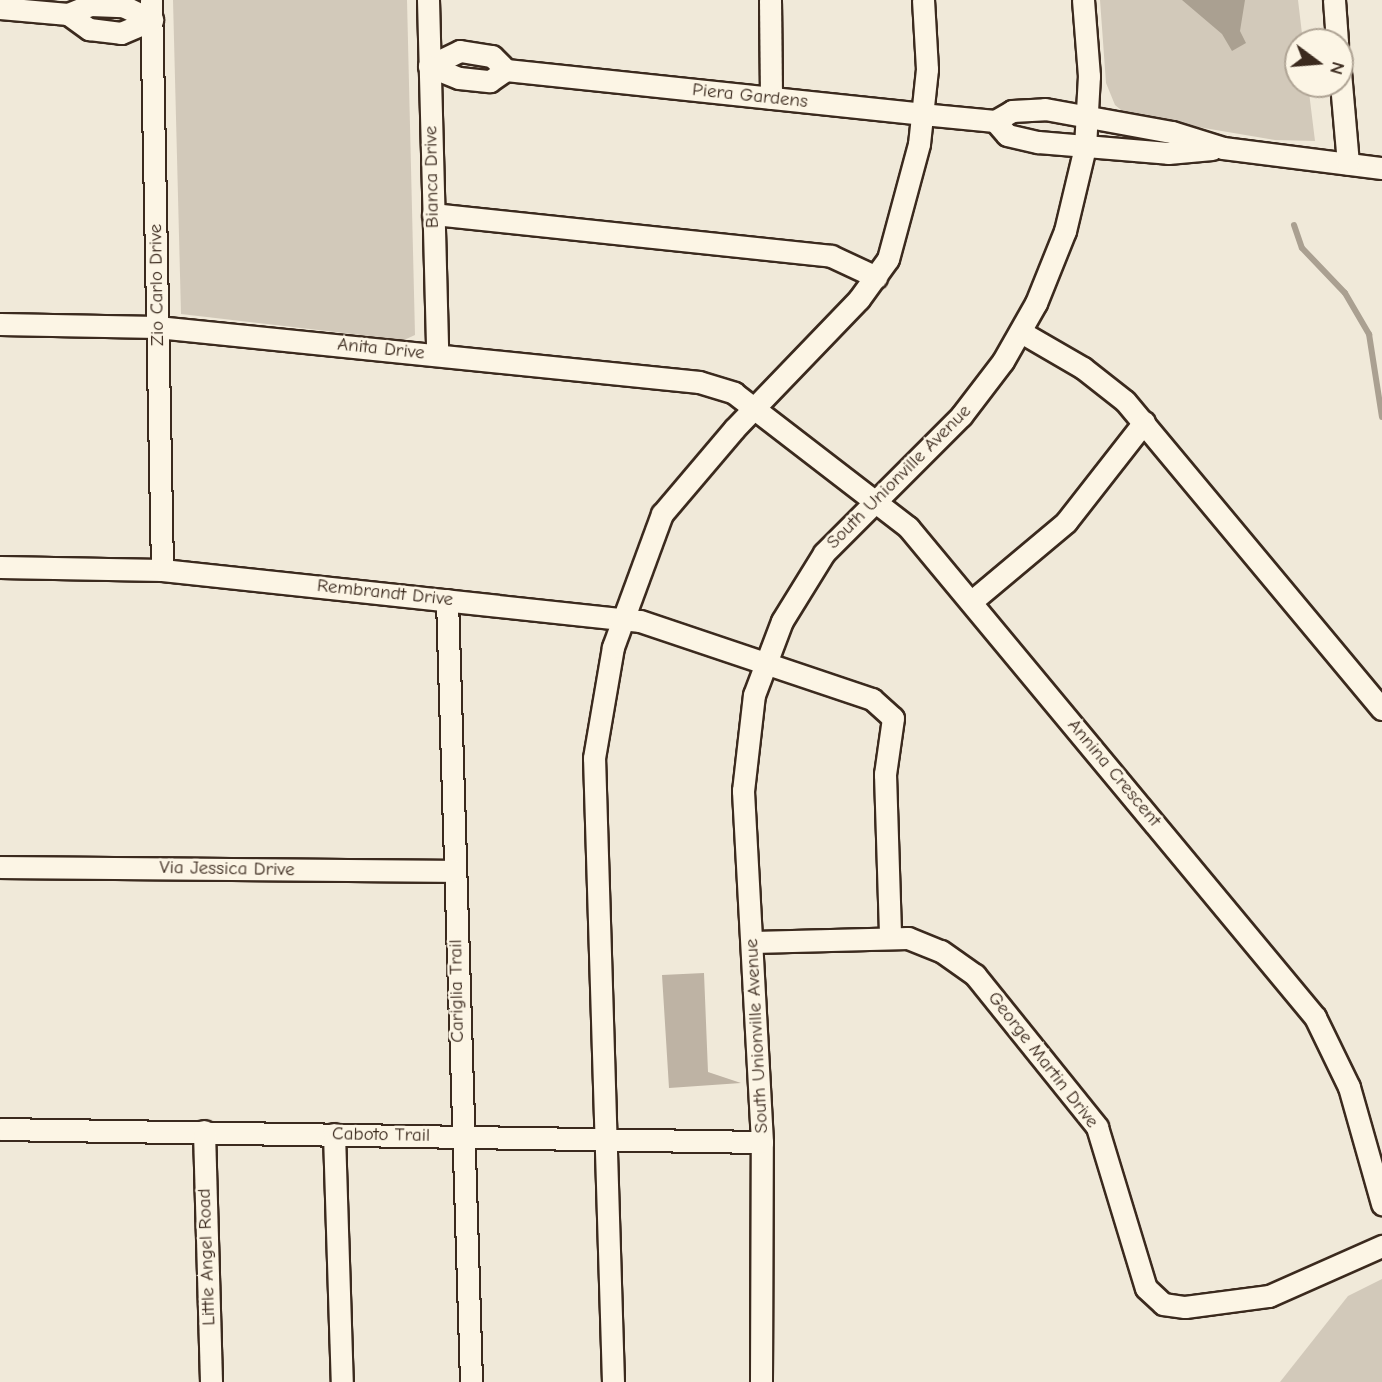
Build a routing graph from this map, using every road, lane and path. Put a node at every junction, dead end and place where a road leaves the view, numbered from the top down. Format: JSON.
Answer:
{"nodes":[{"id":1,"x":428,"y":0,"type":"edge"},
{"id":2,"x":770,"y":0,"type":"edge"},
{"id":3,"x":923,"y":0,"type":"edge"},
{"id":4,"x":1083,"y":0,"type":"edge"},
{"id":5,"x":1334,"y":0,"type":"edge"},
{"id":6,"x":0,"y":8,"type":"edge"},
{"id":7,"x":151,"y":10,"type":"edge"},
{"id":8,"x":1337,"y":28,"type":"edge"},
{"id":9,"x":429,"y":66,"type":"junction"},
{"id":10,"x":771,"y":98,"type":"junction"},
{"id":11,"x":1342,"y":98,"type":"edge"},
{"id":12,"x":922,"y":114,"type":"junction"},
{"id":13,"x":1088,"y":117,"type":"junction"},
{"id":14,"x":995,"y":121,"type":"junction"},
{"id":15,"x":1085,"y":147,"type":"junction"},
{"id":16,"x":1223,"y":148,"type":"junction"},
{"id":17,"x":1348,"y":164,"type":"junction"},
{"id":18,"x":1382,"y":168,"type":"edge"},
{"id":19,"x":433,"y":214,"type":"junction"},
{"id":20,"x":876,"y":277,"type":"junction"},
{"id":21,"x":0,"y":324,"type":"edge"},
{"id":22,"x":158,"y":327,"type":"junction"},
{"id":23,"x":1021,"y":332,"type":"junction"},
{"id":24,"x":437,"y":355,"type":"junction"},
{"id":25,"x":754,"y":408,"type":"junction"},
{"id":26,"x":1144,"y":422,"type":"junction"},
{"id":27,"x":874,"y":499,"type":"junction"},
{"id":28,"x":0,"y":567,"type":"edge"},
{"id":29,"x":162,"y":570,"type":"junction"},
{"id":30,"x":447,"y":600,"type":"junction"},
{"id":31,"x":972,"y":601,"type":"junction"},
{"id":32,"x":622,"y":619,"type":"junction"},
{"id":33,"x":762,"y":663,"type":"junction"},
{"id":34,"x":1382,"y":709,"type":"edge"},
{"id":35,"x":0,"y":867,"type":"edge"},
{"id":36,"x":454,"y":871,"type":"junction"},
{"id":37,"x":890,"y":936,"type":"junction"},
{"id":38,"x":753,"y":942,"type":"junction"},
{"id":39,"x":0,"y":1129,"type":"edge"},
{"id":40,"x":204,"y":1131,"type":"junction"},
{"id":41,"x":334,"y":1134,"type":"junction"},
{"id":42,"x":463,"y":1137,"type":"junction"},
{"id":43,"x":606,"y":1138,"type":"junction"},
{"id":44,"x":762,"y":1142,"type":"junction"},
{"id":45,"x":1382,"y":1204,"type":"edge"},
{"id":46,"x":1382,"y":1246,"type":"edge"},
{"id":47,"x":211,"y":1382,"type":"edge"},
{"id":48,"x":342,"y":1382,"type":"edge"},
{"id":49,"x":471,"y":1382,"type":"edge"},
{"id":50,"x":612,"y":1382,"type":"edge"},
{"id":51,"x":761,"y":1382,"type":"edge"}],
"edges":[{"from":1,"to":9,"type":"street","name":"Bianca Drive"},
{"from":2,"to":10,"type":"street"},
{"from":3,"to":12,"type":"street"},
{"from":4,"to":13,"type":"street","name":"South Unionville Avenue"},
{"from":5,"to":8,"type":"street"},
{"from":6,"to":7,"type":"street"},
{"from":7,"to":22,"type":"street","name":"Zio Carlo Drive"},
{"from":9,"to":10,"type":"street","name":"Piera Gardens"},
{"from":9,"to":19,"type":"street","name":"Bianca Drive"},
{"from":10,"to":12,"type":"street","name":"Piera Gardens"},
{"from":11,"to":17,"type":"street"},
{"from":12,"to":14,"type":"street","name":"Piera Gardens"},
{"from":12,"to":20,"type":"street"},
{"from":13,"to":14,"type":"street","name":"Piera Gardens"},
{"from":13,"to":15,"type":"street","name":"South Unionville Avenue"},
{"from":13,"to":16,"type":"street","name":"Piera Gardens"},
{"from":14,"to":15,"type":"street","name":"Piera Gardens"},
{"from":15,"to":16,"type":"street","name":"Piera Gardens"},
{"from":15,"to":23,"type":"street","name":"South Unionville Avenue"},
{"from":16,"to":17,"type":"street","name":"Piera Gardens"},
{"from":17,"to":18,"type":"street","name":"Piera Gardens"},
{"from":19,"to":20,"type":"street"},
{"from":19,"to":24,"type":"street","name":"Bianca Drive"},
{"from":20,"to":25,"type":"street"},
{"from":21,"to":22,"type":"street","name":"Anita Drive"},
{"from":22,"to":24,"type":"street","name":"Anita Drive"},
{"from":22,"to":29,"type":"street","name":"Zio Carlo Drive"},
{"from":23,"to":26,"type":"street"},
{"from":23,"to":27,"type":"street","name":"South Unionville Avenue"},
{"from":24,"to":25,"type":"street","name":"Anita Drive"},
{"from":25,"to":27,"type":"street","name":"Annina Crescent"},
{"from":25,"to":32,"type":"street"},
{"from":26,"to":31,"type":"street"},
{"from":26,"to":34,"type":"street"},
{"from":27,"to":31,"type":"street","name":"Annina Crescent"},
{"from":27,"to":33,"type":"street","name":"South Unionville Avenue"},
{"from":28,"to":29,"type":"street","name":"Rembrandt Drive"},
{"from":29,"to":30,"type":"street","name":"Rembrandt Drive"},
{"from":30,"to":32,"type":"street","name":"Rembrandt Drive"},
{"from":30,"to":36,"type":"street","name":"Cariglia Trail"},
{"from":31,"to":45,"type":"street","name":"Annina Crescent"},
{"from":32,"to":33,"type":"street","name":"Rembrandt Drive"},
{"from":32,"to":43,"type":"street"},
{"from":33,"to":37,"type":"street","name":"Rembrandt Drive"},
{"from":33,"to":38,"type":"street","name":"South Unionville Avenue"},
{"from":35,"to":36,"type":"street","name":"Via Jessica Drive"},
{"from":36,"to":42,"type":"street","name":"Cariglia Trail"},
{"from":37,"to":38,"type":"street","name":"George Martin Drive"},
{"from":37,"to":46,"type":"street","name":"George Martin Drive"},
{"from":38,"to":44,"type":"street","name":"South Unionville Avenue"},
{"from":39,"to":40,"type":"street","name":"Caboto Trail"},
{"from":40,"to":41,"type":"street","name":"Caboto Trail"},
{"from":40,"to":47,"type":"street","name":"Little Angel Road"},
{"from":41,"to":42,"type":"street","name":"Caboto Trail"},
{"from":41,"to":48,"type":"street"},
{"from":42,"to":43,"type":"street","name":"Caboto Trail"},
{"from":42,"to":49,"type":"street","name":"Cariglia Trail"},
{"from":43,"to":44,"type":"street","name":"Caboto Trail"},
{"from":43,"to":50,"type":"street"},
{"from":44,"to":51,"type":"street","name":"South Unionville Avenue"}]}
